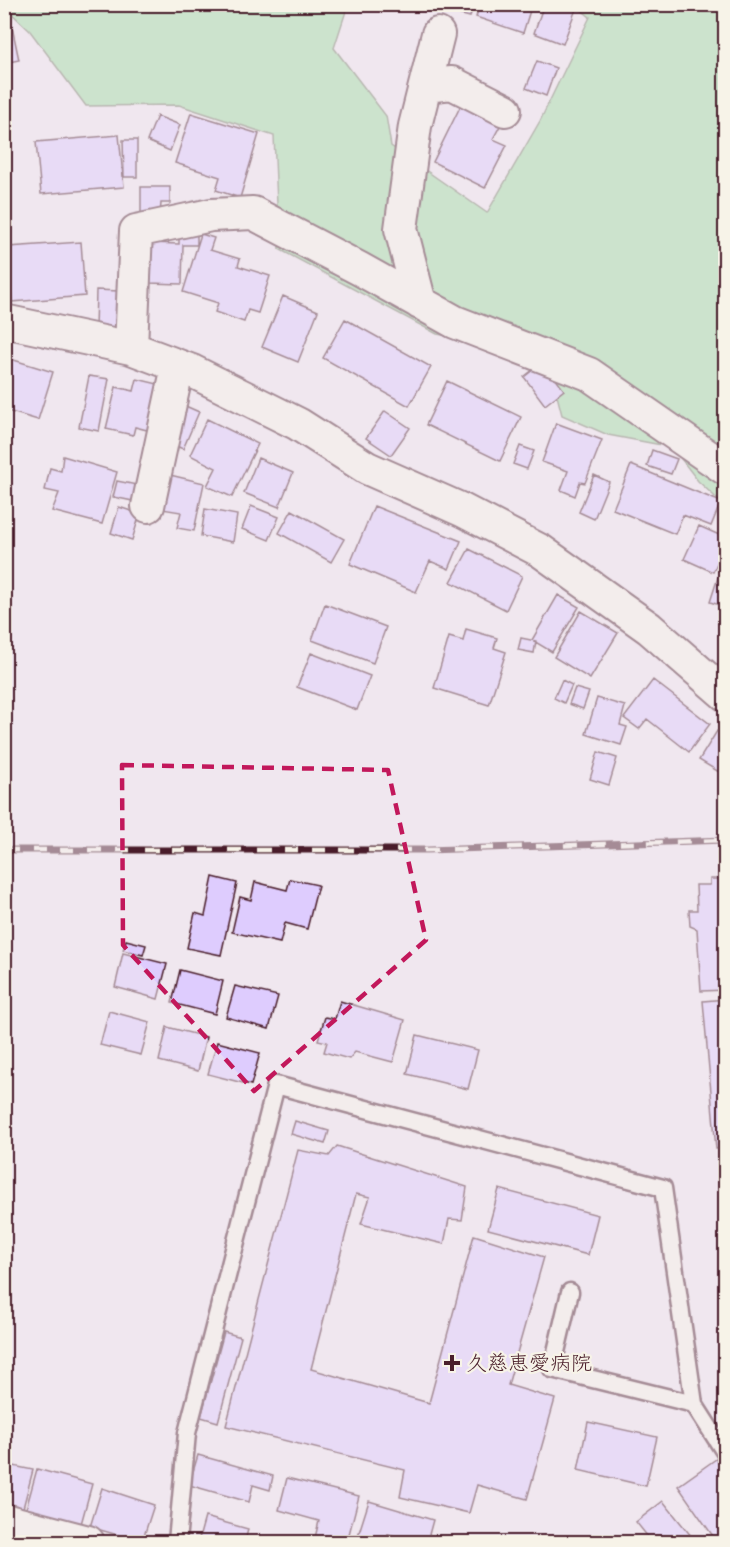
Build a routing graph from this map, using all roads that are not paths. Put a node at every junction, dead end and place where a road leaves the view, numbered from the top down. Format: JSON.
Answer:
{"nodes":[{"id":1,"x":438,"y":34,"type":"dead end"},
{"id":2,"x":425,"y":86,"type":"junction"},
{"id":3,"x":505,"y":110,"type":"dead end"},
{"id":4,"x":420,"y":303,"type":"junction"},
{"id":5,"x":4,"y":321,"type":"edge"},
{"id":6,"x":131,"y":348,"type":"junction"},
{"id":7,"x":178,"y":366,"type":"junction"},
{"id":8,"x":726,"y":469,"type":"edge"},
{"id":9,"x":148,"y":506,"type":"dead end"},
{"id":10,"x":726,"y":695,"type":"edge"},
{"id":11,"x":570,"y":1292,"type":"dead end"},
{"id":12,"x":694,"y":1404,"type":"junction"},
{"id":13,"x":726,"y":1454,"type":"edge"},
{"id":14,"x":4,"y":1520,"type":"edge"},
{"id":15,"x":88,"y":1542,"type":"edge"},
{"id":16,"x":177,"y":1542,"type":"edge"}],
"edges":[{"from":1,"to":2,"type":"street"},
{"from":2,"to":3,"type":"street"},
{"from":2,"to":4,"type":"street"},
{"from":4,"to":6,"type":"street"},
{"from":4,"to":8,"type":"street"},
{"from":5,"to":6,"type":"street"},
{"from":6,"to":7,"type":"street"},
{"from":7,"to":9,"type":"street"},
{"from":7,"to":10,"type":"street"},
{"from":11,"to":12,"type":"lane"},
{"from":12,"to":13,"type":"lane"},
{"from":12,"to":16,"type":"lane"},
{"from":14,"to":15,"type":"street"}]}
